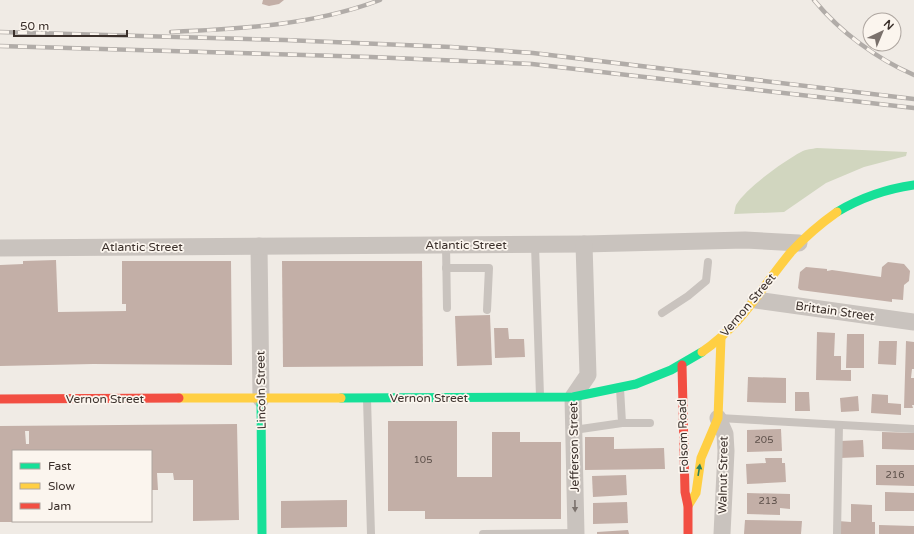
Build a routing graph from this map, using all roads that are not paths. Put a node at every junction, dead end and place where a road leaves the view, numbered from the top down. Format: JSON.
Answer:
{"nodes":[{"id":1,"x":914,"y":185,"type":"edge"},
{"id":2,"x":799,"y":243,"type":"junction"},
{"id":3,"x":584,"y":244,"type":"junction"},
{"id":4,"x":446,"y":245,"type":"junction"},
{"id":5,"x":535,"y":245,"type":"junction"},
{"id":6,"x":259,"y":246,"type":"junction"},
{"id":7,"x":0,"y":248,"type":"edge"},
{"id":8,"x":708,"y":262,"type":"dead end"},
{"id":9,"x":446,"y":268,"type":"junction"},
{"id":10,"x":756,"y":300,"type":"junction"},
{"id":11,"x":447,"y":308,"type":"dead end"},
{"id":12,"x":488,"y":310,"type":"dead end"},
{"id":13,"x":662,"y":313,"type":"dead end"},
{"id":14,"x":914,"y":322,"type":"edge"},
{"id":15,"x":721,"y":338,"type":"junction"},
{"id":16,"x":682,"y":365,"type":"junction"},
{"id":17,"x":620,"y":387,"type":"junction"},
{"id":18,"x":540,"y":397,"type":"junction"},
{"id":19,"x":573,"y":397,"type":"junction"},
{"id":20,"x":367,"y":398,"type":"junction"},
{"id":21,"x":0,"y":399,"type":"edge"},
{"id":22,"x":261,"y":399,"type":"junction"},
{"id":23,"x":718,"y":418,"type":"junction"},
{"id":24,"x":622,"y":423,"type":"junction"},
{"id":25,"x":650,"y":424,"type":"dead end"},
{"id":26,"x":839,"y":425,"type":"junction"},
{"id":27,"x":914,"y":429,"type":"edge"},
{"id":28,"x":574,"y":430,"type":"junction"},
{"id":29,"x":688,"y":506,"type":"junction"},
{"id":30,"x":576,"y":533,"type":"edge"},
{"id":31,"x":262,"y":534,"type":"edge"},
{"id":32,"x":370,"y":534,"type":"edge"},
{"id":33,"x":483,"y":534,"type":"edge"},
{"id":34,"x":688,"y":534,"type":"edge"},
{"id":35,"x":722,"y":534,"type":"edge"},
{"id":36,"x":837,"y":534,"type":"edge"}],
"edges":[{"from":1,"to":2,"type":"main road"},
{"from":2,"to":3,"type":"street","name":"Atlantic Street"},
{"from":2,"to":10,"type":"main road","name":"Vernon Street"},
{"from":3,"to":5,"type":"street","name":"Atlantic Street"},
{"from":3,"to":19,"type":"street","name":"Jefferson Street"},
{"from":4,"to":5,"type":"street","name":"Atlantic Street"},
{"from":4,"to":6,"type":"street","name":"Atlantic Street"},
{"from":4,"to":9,"type":"lane"},
{"from":5,"to":18,"type":"lane"},
{"from":6,"to":7,"type":"street","name":"Atlantic Street"},
{"from":6,"to":22,"type":"street","name":"Lincoln Street"},
{"from":8,"to":13,"type":"lane"},
{"from":9,"to":11,"type":"lane"},
{"from":9,"to":12,"type":"lane"},
{"from":10,"to":14,"type":"street","name":"Brittain Street"},
{"from":10,"to":15,"type":"main road","name":"Vernon Street"},
{"from":15,"to":16,"type":"main road","name":"Vernon Street"},
{"from":15,"to":23,"type":"main road","name":"Folsom Road"},
{"from":16,"to":17,"type":"main road","name":"Vernon Street"},
{"from":16,"to":29,"type":"main road","name":"Folsom Road"},
{"from":17,"to":19,"type":"main road","name":"Vernon Street"},
{"from":17,"to":24,"type":"lane"},
{"from":18,"to":19,"type":"main road","name":"Vernon Street"},
{"from":18,"to":20,"type":"main road","name":"Vernon Street"},
{"from":19,"to":28,"type":"street","name":"Jefferson Street"},
{"from":20,"to":22,"type":"main road","name":"Vernon Street"},
{"from":20,"to":32,"type":"lane"},
{"from":21,"to":22,"type":"main road","name":"Vernon Street"},
{"from":22,"to":31,"type":"main road","name":"Lincoln Street"},
{"from":23,"to":26,"type":"lane"},
{"from":29,"to":23,"type":"main road","name":"Folsom Road","one_way":true},
{"from":23,"to":35,"type":"street","name":"Walnut Street"},
{"from":24,"to":25,"type":"lane"},
{"from":24,"to":28,"type":"lane"},
{"from":26,"to":27,"type":"lane"},
{"from":26,"to":36,"type":"lane"},
{"from":28,"to":30,"type":"street","name":"Jefferson Street","one_way":true},
{"from":29,"to":34,"type":"main road","name":"Folsom Road"},
{"from":30,"to":33,"type":"lane"}]}
